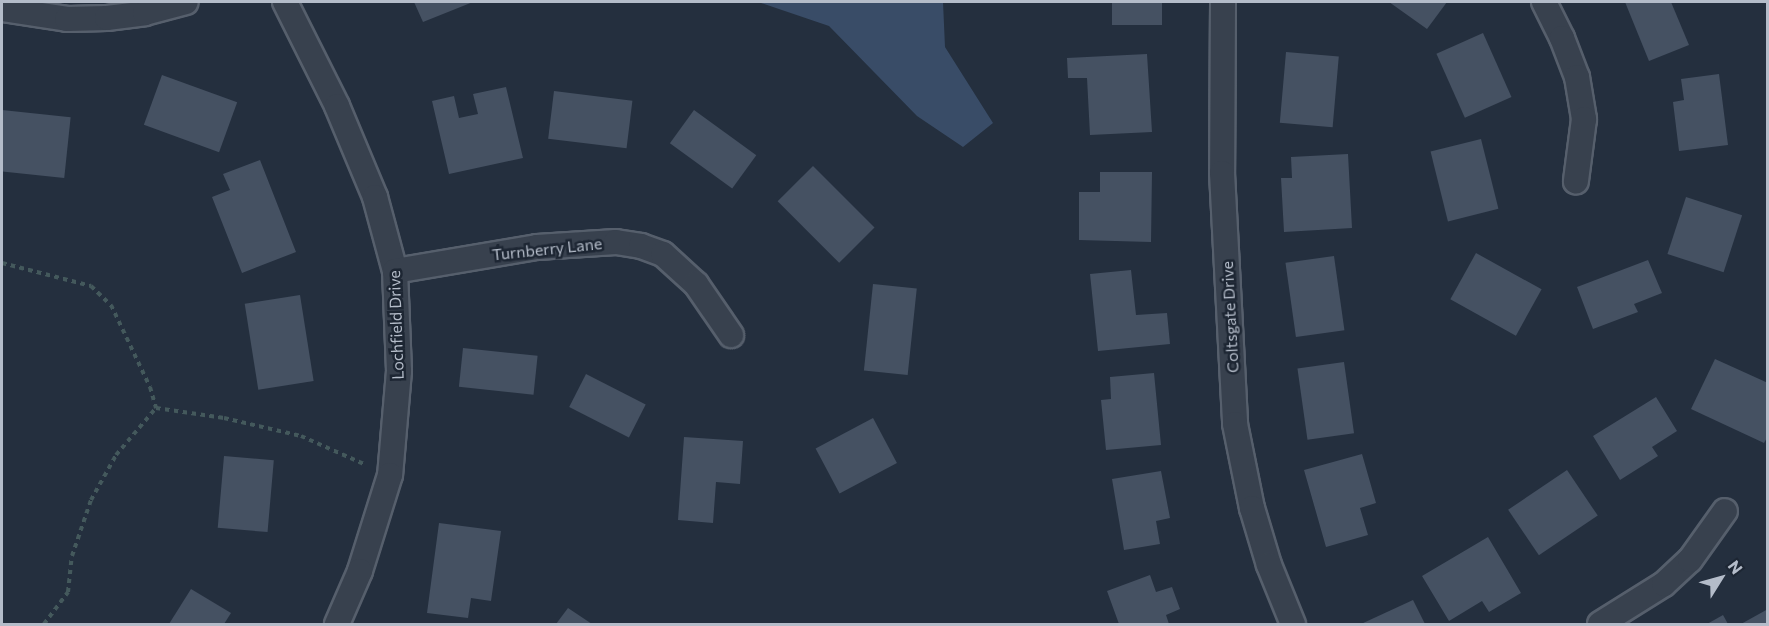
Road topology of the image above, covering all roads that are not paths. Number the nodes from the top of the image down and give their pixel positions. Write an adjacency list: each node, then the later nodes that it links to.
1 (186, 2): 5 (street)
2 (285, 2): 7 (street, Lochfield Drive)
3 (1223, 2): 11 (street, Coltsgate Drive)
4 (1544, 2): 6 (street)
5 (2, 9)
6 (1576, 181)
7 (395, 271): 8 (street, Turnberry Lane); 10 (street, Lochfield Drive)
8 (730, 335)
9 (1725, 511): 12 (street)
10 (337, 624)
11 (1293, 624)
12 (1600, 624)

